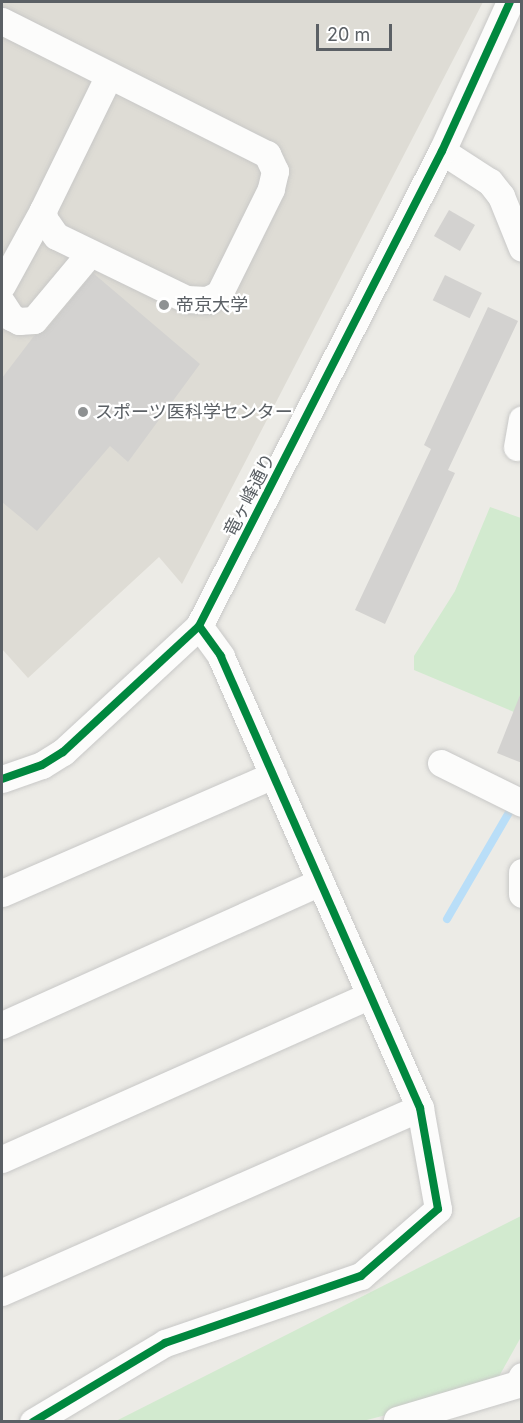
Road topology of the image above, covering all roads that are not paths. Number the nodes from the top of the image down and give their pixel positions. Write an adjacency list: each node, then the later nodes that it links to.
1 (510, 2): 4 (street, 竜ヶ峰通り)
2 (2, 21): 3 (street)
3 (109, 75): 5 (street); 7 (street)
4 (442, 151): 6 (street); 12 (street, 竜ヶ峰通り)
5 (43, 210): 7 (street); 8 (street)
6 (522, 248)
7 (90, 253): 9 (street)
8 (2, 285)
9 (2, 303)
10 (522, 418): 11 (street)
11 (517, 447)
12 (199, 626): 14 (street); 15 (street, 竜ヶ峰通り)
13 (441, 763): 16 (street)
14 (273, 775): 18 (street); 19 (street)
15 (2, 779)
16 (513, 799)
17 (522, 872): 20 (street)
18 (320, 882): 21 (street); 22 (street)
19 (2, 893)
20 (522, 894)
21 (370, 995): 23 (street); 24 (street)
22 (2, 1025)
23 (420, 1108): 25 (street); 28 (street)
24 (2, 1159)
25 (2, 1292)
26 (522, 1376): 27 (street)
27 (396, 1421)
28 (33, 1422)

